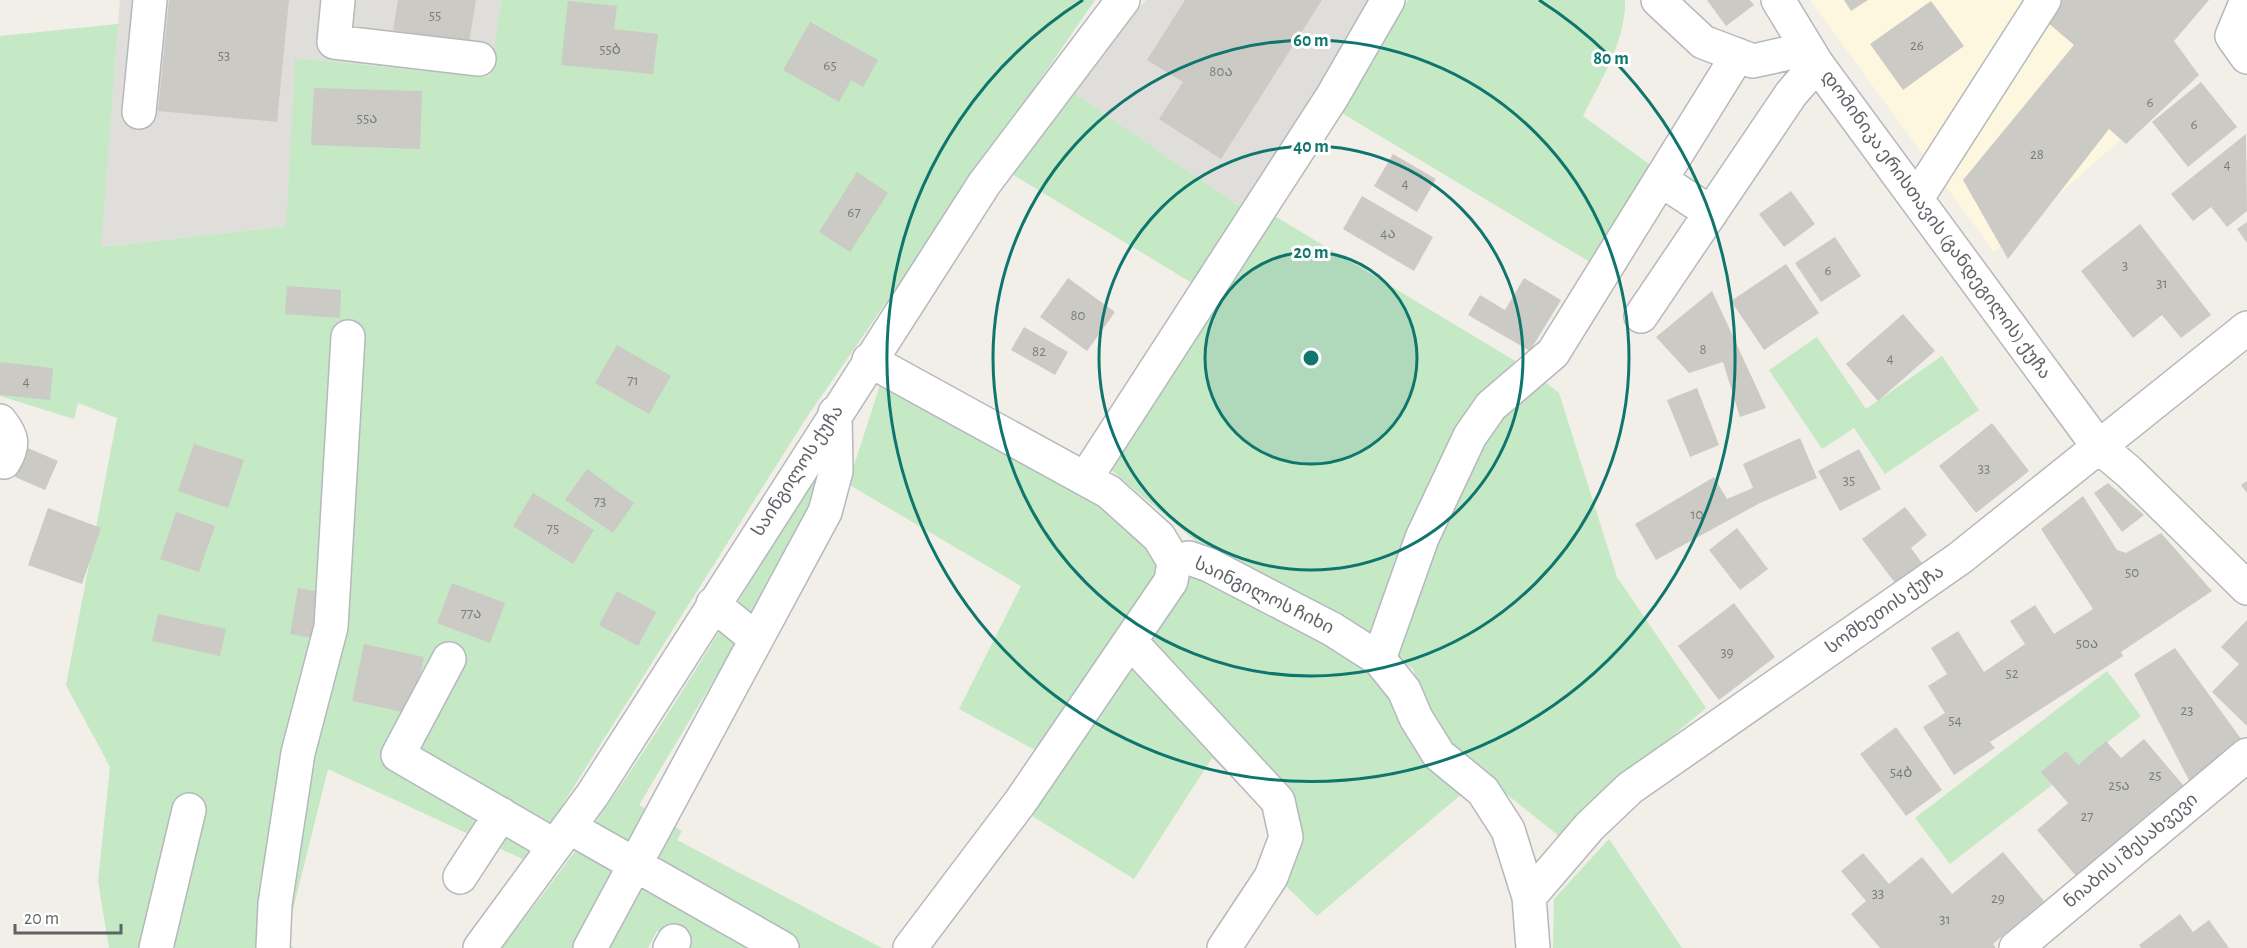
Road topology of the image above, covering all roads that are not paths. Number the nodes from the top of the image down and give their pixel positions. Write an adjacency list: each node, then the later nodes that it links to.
1 (150, 0): 13 (street)
2 (338, 0): 12 (street)
3 (1123, 0): 20 (street, საინგილოს ქუჩა)
4 (1388, 0): 25 (street)
5 (1658, 0): 9 (street)
6 (1778, 0): 10 (street, დომინიკა ერისთავის (განდეგილის) ქუჩა)
7 (2044, 0): 15 (street)
8 (2247, 0): 11 (street)
9 (1738, 55): 10 (street); 14 (street)
10 (1812, 56): 15 (street, დომინიკა ერისთავის (განდეგილის) ქუჩა); 16 (street)
11 (2247, 57)
12 (479, 59)
13 (139, 112)
14 (1660, 180): 16 (street); 32 (street)
15 (1917, 198): 23 (street, დომინიკა ერისთავის (განდეგილის) ქუჩა)
16 (1711, 213): 17 (street)
17 (1641, 316)
18 (2247, 328): 23 (street, სომხეთის ქუჩა)
19 (348, 337): 42 (street)
20 (869, 360): 21 (street, საინგილოს ქუჩა); 25 (street, საინგილოს ჩიხი)
21 (836, 413): 28 (street, საინგილოს ქუჩა); 29 (street)
22 (0, 421): 24 (street)
23 (2098, 446): 27 (street, დომინიკა ერისთავის (განდეგილის) ქუჩა); 39 (street, სომხეთის ქუჩა)
24 (4, 462)
25 (1085, 479): 26 (street, საინგილოს ჩიხი)
26 (1174, 562): 30 (street); 32 (street, საინგილოს ჩიხი)
27 (2247, 588)
28 (713, 604): 29 (street); 36 (street, საინგილოს ქუჩა)
29 (756, 639): 37 (street)
30 (1130, 641): 45 (street); 46 (street)
31 (449, 659): 35 (street)
32 (1379, 659): 39 (street, საინგილოს ჩიხი)
33 (2247, 755): 48 (street, ნიაბის I შესახვევი)
34 (189, 810): 41 (street)
35 (501, 814): 36 (street); 38 (street)
36 (562, 836): 37 (street); 43 (street, საინგილოს ქუჩა)
37 (635, 864): 40 (street); 44 (street)
38 (460, 877)
39 (1529, 897): 47 (street, საინგილოს ჩიხი)
40 (595, 946)
41 (156, 948)
42 (273, 948)
43 (480, 948)
44 (782, 948)
45 (910, 948)
46 (1224, 948)
47 (1533, 948)
48 (2016, 948)

